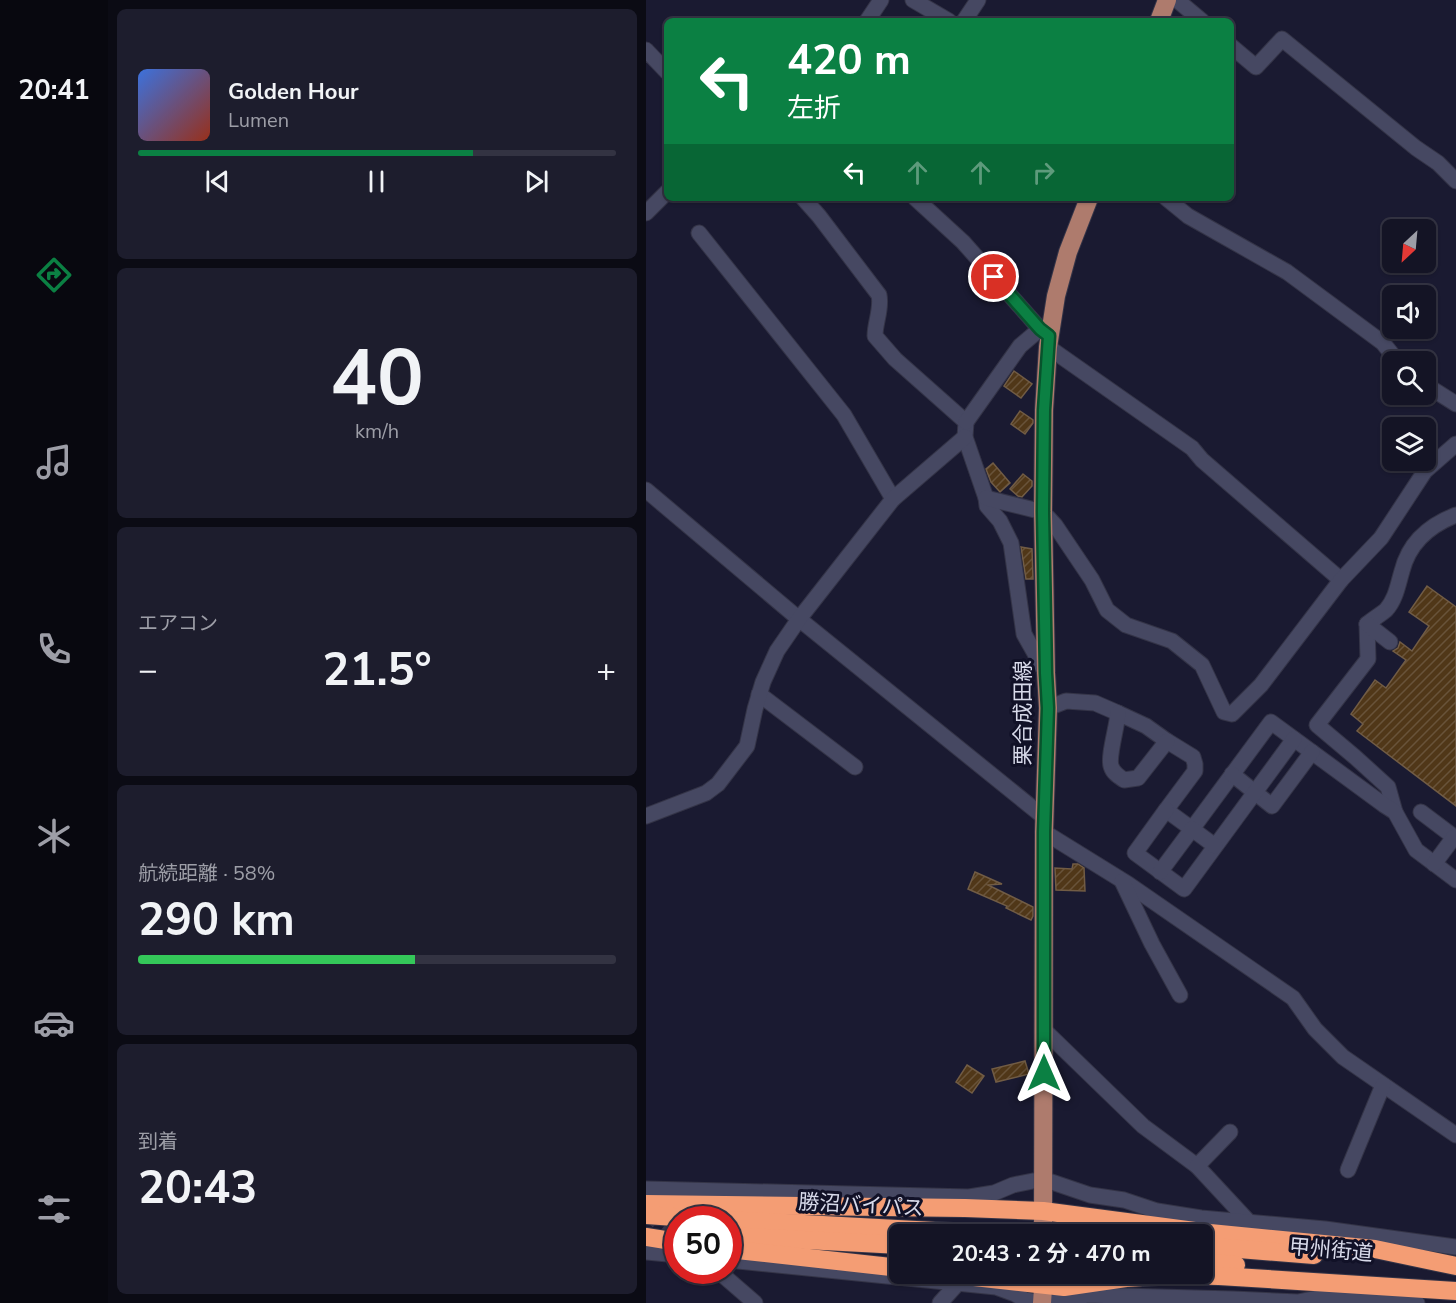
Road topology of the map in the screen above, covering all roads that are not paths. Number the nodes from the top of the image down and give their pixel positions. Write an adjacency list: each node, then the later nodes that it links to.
1 (881, 0): 6 (street)
2 (913, 0): 7 (street)
3 (978, 0): 8 (street)
4 (1167, 0): 9 (main road)
5 (1177, 0): 10 (street)
6 (868, 18)
7 (944, 18)
8 (966, 18)
9 (1160, 18)
10 (1198, 18)
11 (1234, 49): 14 (street)
12 (646, 50): 13 (street)
13 (664, 69)
14 (1456, 181)
15 (664, 195): 20 (street)
16 (806, 201): 26 (street)
17 (918, 201): 22 (street)
18 (1088, 201): 22 (main road, 栗合成田線)
19 (1170, 201): 23 (street)
20 (646, 213)
21 (699, 233): 30 (street)
22 (1046, 338): 26 (street); 31 (main road, 栗合成田線); 33 (street)
23 (1389, 351)
24 (1436, 391): 25 (street)
25 (1456, 404)
26 (965, 430): 29 (street); 30 (street)
27 (1456, 444): 33 (street)
28 (646, 490): 34 (street)
29 (986, 498): 31 (street); 37 (street)
30 (893, 499): 34 (street)
31 (1043, 512): 33 (street); 37 (main road, 栗合成田線)
32 (1456, 515): 35 (street)
33 (1341, 580)
34 (799, 619): 38 (street); 51 (street)
35 (1367, 624): 36 (street); 48 (street)
36 (1390, 642)
37 (1046, 673): 39 (main road, 栗合成田線)
38 (759, 694): 44 (street); 50 (street)
39 (1048, 708): 40 (street); 51 (main road, 栗合成田線)
40 (1118, 713): 42 (street); 42 (street)
41 (1294, 739): 43 (street); 45 (street); 46 (street)
42 (1167, 741): 47 (street)
43 (1312, 752): 46 (street); 48 (street)
44 (855, 767)
45 (1232, 774): 46 (street); 52 (street)
46 (1254, 792): 54 (street)
47 (1166, 810): 52 (street); 56 (street)
48 (1395, 812): 55 (street)
49 (1421, 812): 53 (street)
50 (646, 816)
51 (1045, 825): 58 (street); 60 (main road, 栗合成田線)
52 (1192, 829): 54 (street); 56 (street)
53 (1455, 837): 55 (street)
54 (1215, 846): 56 (street)
55 (1434, 864): 57 (street)
56 (1160, 872)
57 (1456, 880)
58 (1122, 881): 59 (street); 61 (street)
59 (1180, 995)
60 (1044, 1030): 64 (street); 66 (main road, 栗合成田線)
61 (1383, 1085): 63 (street); 65 (street)
62 (1231, 1132): 64 (street)
63 (1456, 1135)
64 (1197, 1166): 73 (street)
65 (1348, 1170)
66 (1043, 1179): 67 (street); 69 (main road, 栗合成田線); 73 (street)
67 (646, 1189)
68 (646, 1204): 69 (highway)
69 (1043, 1211): 74 (main road, 栗合成田線); 89 (highway)
70 (646, 1215): 71 (highway)
71 (664, 1216)
72 (742, 1221): 75 (highway, 勝沼バイパス)
73 (1249, 1222): 82 (street)
74 (1044, 1224)
75 (889, 1229)
76 (664, 1234): 77 (highway)
77 (646, 1235): 79 (highway)
78 (742, 1237): 80 (highway)
79 (664, 1239)
80 (889, 1244)
81 (1213, 1247): 89 (highway)
82 (1456, 1247)
83 (742, 1251): 88 (highway)
84 (646, 1252): 85 (street)
85 (664, 1254)
86 (742, 1261): 90 (street)
87 (1213, 1263): 98 (highway, 甲州街道)
88 (889, 1267)
89 (1456, 1268)
90 (889, 1273)
91 (1213, 1276): 98 (highway)
92 (734, 1284): 101 (street)
93 (950, 1284): 102 (street)
94 (982, 1284): 103 (street)
95 (1044, 1284): 103 (main road)
96 (1056, 1284): 97 (highway)
97 (1088, 1284)
98 (1456, 1289)
99 (1232, 1301): 100 (street); 103 (street)
100 (1378, 1302): 104 (street)
101 (756, 1303)
102 (940, 1303)
103 (1042, 1303)
104 (1417, 1303)

